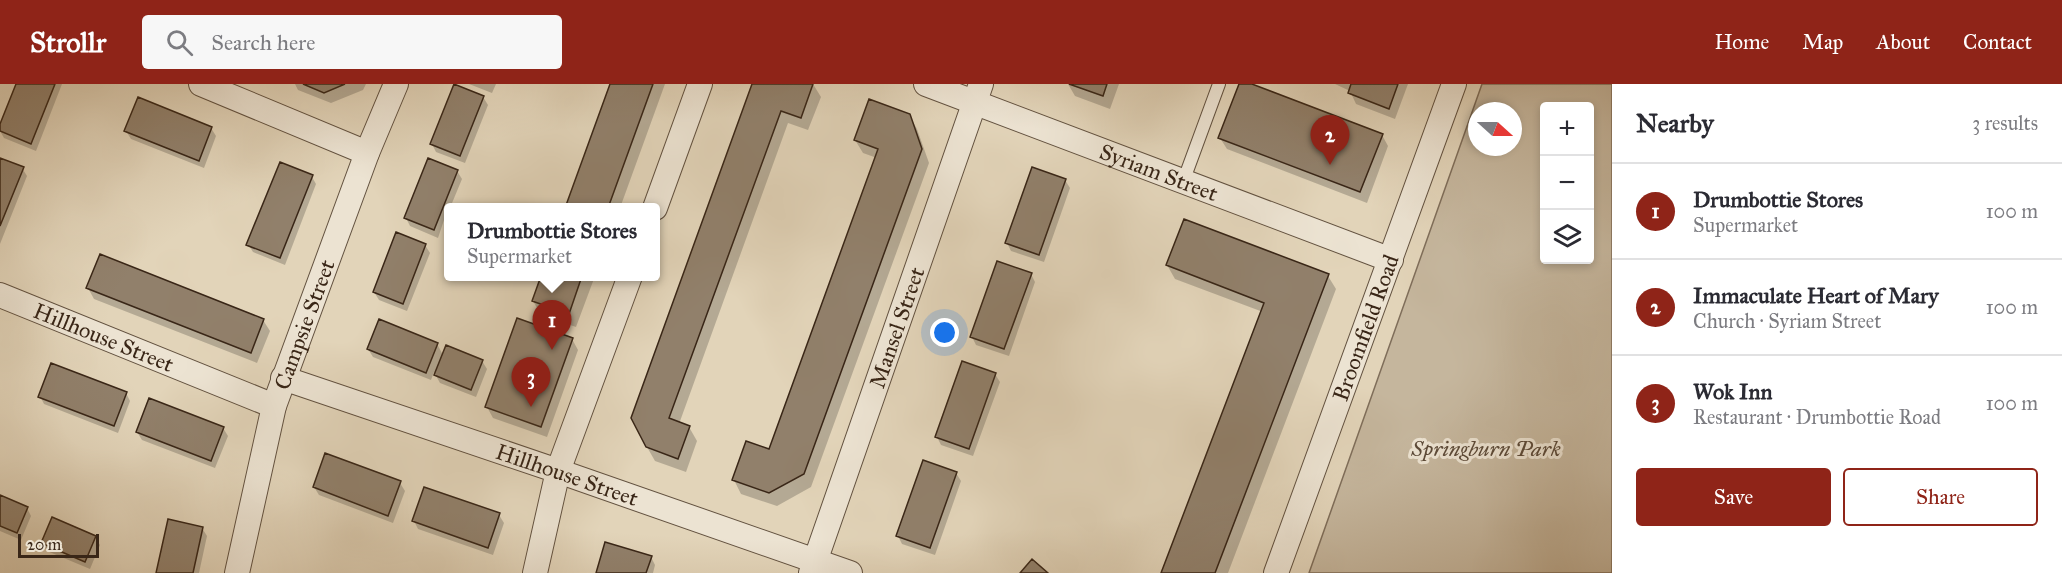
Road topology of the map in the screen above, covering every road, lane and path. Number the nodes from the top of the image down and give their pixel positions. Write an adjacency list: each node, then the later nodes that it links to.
1 (201, 84): 8 (street)
2 (396, 84): 8 (street, Campsie Street)
3 (700, 84): 10 (street)
4 (926, 84): 7 (street, Syriam Street)
5 (1219, 84): 9 (lane)
6 (1454, 84): 11 (street, Broomfield Road)
7 (978, 94): 9 (street, Syriam Street); 17 (street, Mansel Street)
8 (367, 153): 14 (street, Campsie Street)
9 (1183, 182): 11 (street, Syriam Street)
10 (656, 203)
11 (1391, 261): 21 (street, Broomfield Road)
12 (628, 281): 16 (street)
13 (0, 295): 15 (street, Hillhouse Street)
14 (284, 378): 15 (street, Campsie Street); 16 (street, Hillhouse Street)
15 (274, 406): 18 (street, Campsie Street)
16 (558, 471): 17 (street, Hillhouse Street); 19 (street)
17 (813, 567): 20 (street, Hillhouse Street)
18 (237, 573)
19 (536, 573)
20 (850, 573)
21 (1276, 573)

